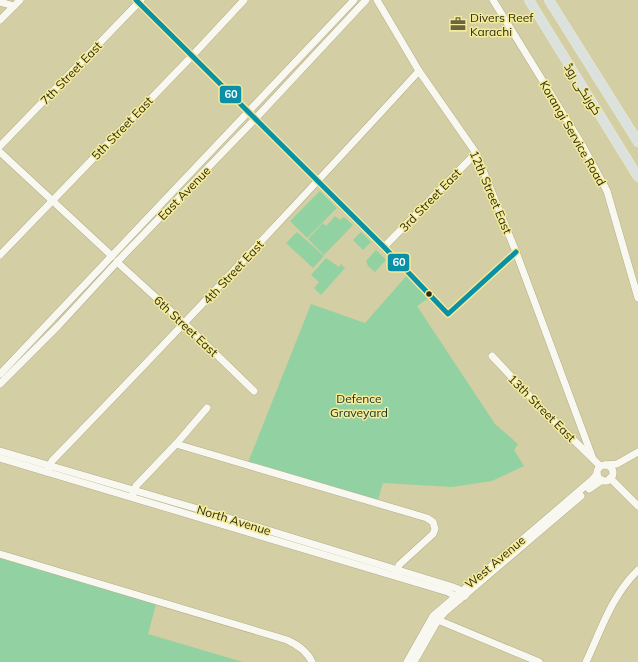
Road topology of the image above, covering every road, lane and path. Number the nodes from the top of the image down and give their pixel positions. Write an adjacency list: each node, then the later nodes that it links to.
1 (20, 0): 11 (street)
2 (244, 0): 13 (street, 5th Street East)
3 (354, 0): 15 (street, East Avenue)
4 (366, 0): 16 (street, East Avenue)
5 (377, 0): 14 (street, 12th Street East)
6 (494, 0): 28 (street, Korangi Service Road)
7 (529, 0): 21 (main road, کورنگی روڈ)
8 (550, 0): 17 (main road, کورنگی روڈ)
9 (138, 1): 13 (street); 18 (street, 7th Street East)
10 (0, 2): 11 (street)
11 (14, 6): 12 (street)
12 (0, 20)
13 (192, 56): 15 (street); 23 (street, 5th Street East)
14 (419, 71): 20 (street, 12th Street East); 22 (street, 4th Street East)
15 (248, 111): 16 (street); 27 (street, East Avenue)
16 (255, 119): 22 (street); 27 (street, East Avenue)
17 (638, 142)
18 (0, 146)
19 (0, 152): 23 (street, 6th Street East)
20 (476, 153): 24 (street, 3rd Street East); 25 (street, 12th Street East)
21 (638, 177)
22 (318, 182): 24 (street); 29 (street, 4th Street East)
23 (52, 200): 26 (street, 5th Street East); 27 (street, 6th Street East)
24 (384, 247): 25 (street)
25 (516, 252): 40 (street, 12th Street East)
26 (0, 255)
27 (115, 259): 29 (street, 6th Street East); 31 (street, East Avenue); 32 (street, East Avenue)
28 (638, 298)
29 (185, 324): 33 (street, 6th Street East); 42 (street, 4th Street East)
30 (492, 356): 40 (street, 13th Street East)
31 (0, 374)
32 (0, 384)
33 (254, 391)
34 (207, 408): 35 (street)
35 (176, 444): 44 (street); 48 (street)
36 (0, 451): 42 (street, North Avenue)
37 (638, 452): 41 (street)
38 (638, 457): 43 (street, West Avenue)
39 (0, 458): 42 (street, North Avenue)
40 (593, 459): 41 (street, 12th Street East)
41 (602, 466): 43 (street); 43 (street, 12th Street East)
42 (49, 469): 44 (street, North Avenue)
43 (605, 477): 45 (street); 49 (street, West Avenue)
44 (133, 494): 48 (street, North Avenue)
45 (638, 506)
46 (0, 554): 51 (street)
47 (638, 570): 55 (street)
48 (397, 574): 49 (street, North Avenue)
49 (460, 596): 50 (street, West Avenue); 52 (street, West Avenue)
50 (438, 620): 53 (street, West Avenue); 54 (street)
51 (312, 662)
52 (407, 662)
53 (414, 662)
54 (539, 662)
55 (586, 662)

